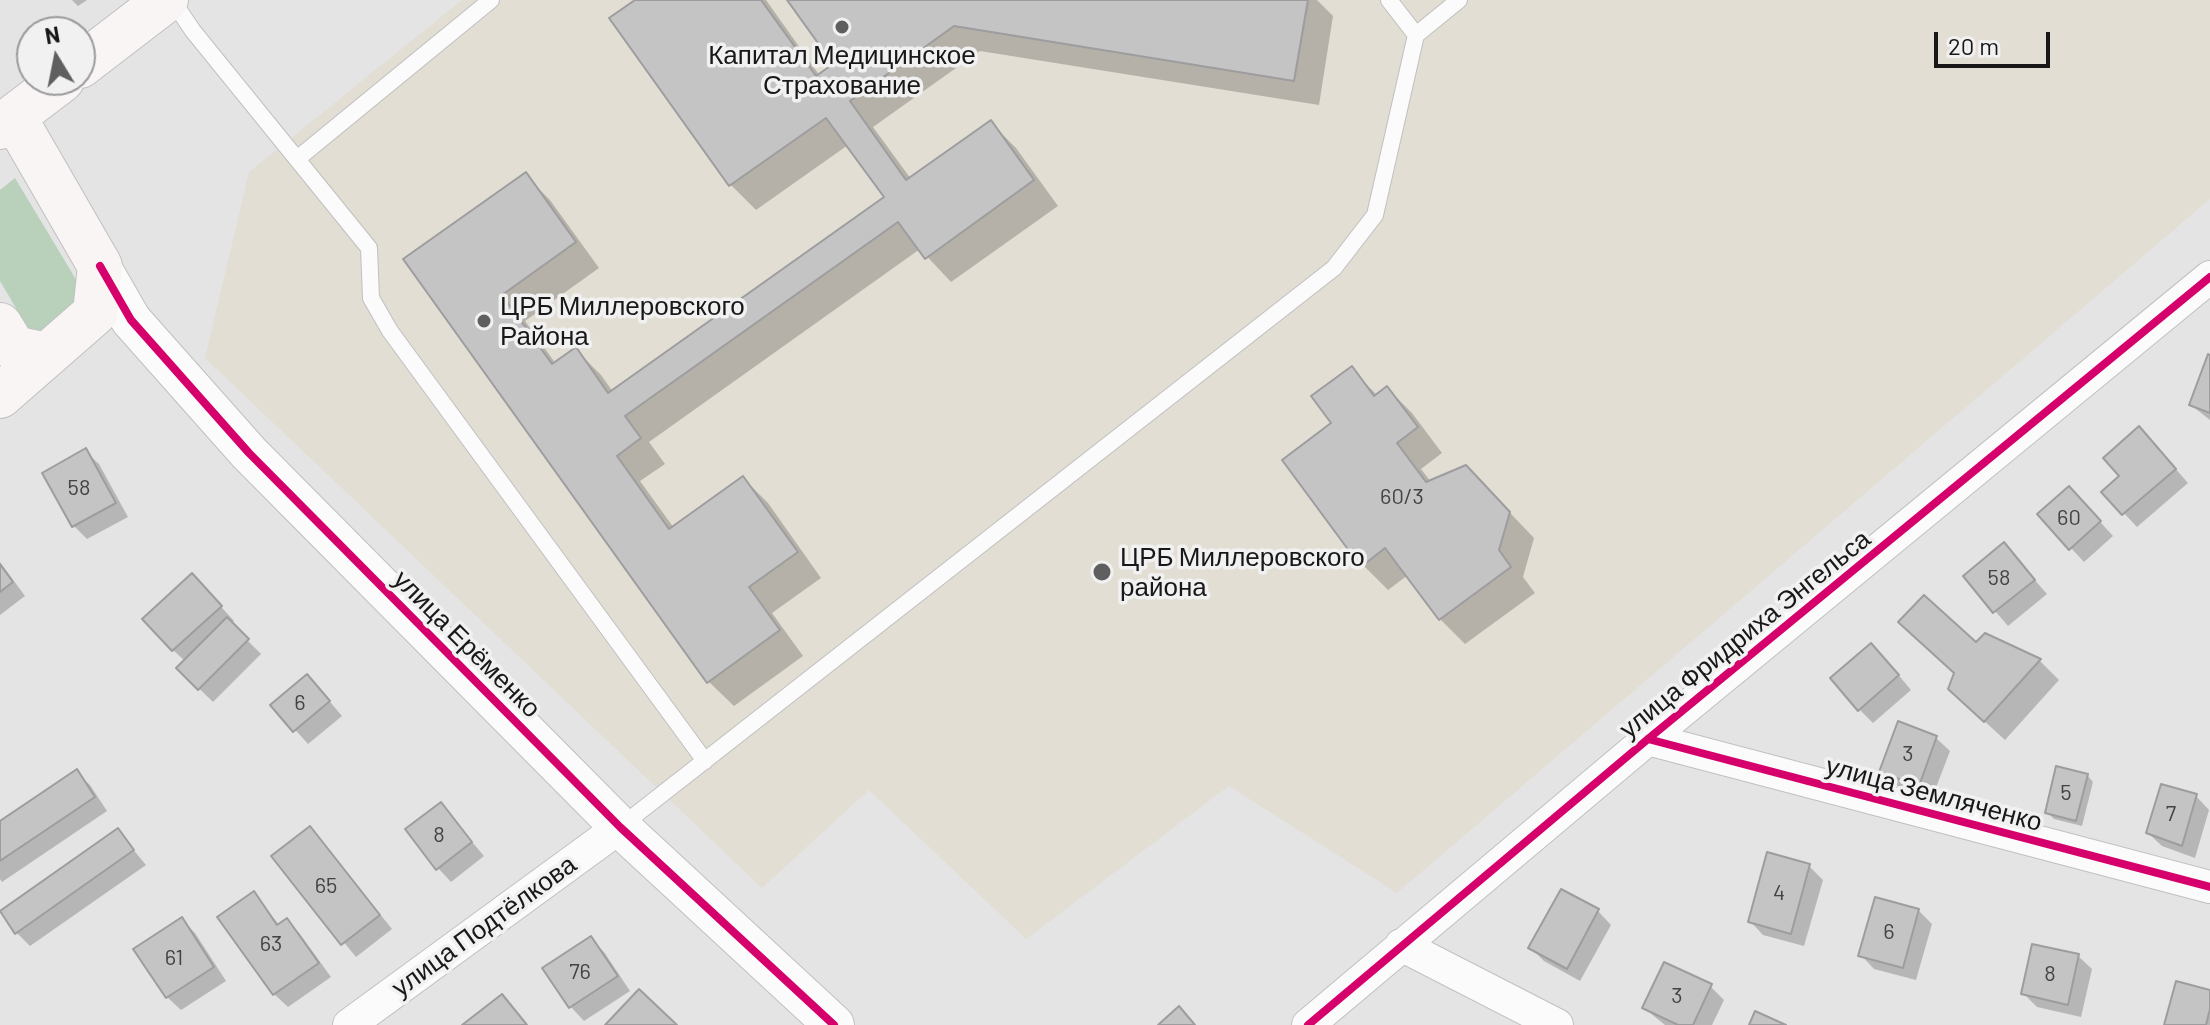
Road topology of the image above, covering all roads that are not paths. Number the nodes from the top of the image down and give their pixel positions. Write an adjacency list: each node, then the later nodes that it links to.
1 (169, 0): 6 (main road); 9 (lane)
2 (491, 0): 9 (lane)
3 (1389, 0): 5 (lane)
4 (1459, 0): 5 (lane)
5 (1416, 35): 16 (lane)
6 (96, 54)
7 (34, 96): 8 (main road)
8 (5, 112): 11 (main road)
9 (297, 159): 16 (lane)
10 (2210, 277): 15 (street, улица Фридриха Энгельса)
11 (113, 316): 13 (main road); 17 (street, улица Ерёменко)
12 (0, 325): 13 (main road)
13 (47, 355): 14 (main road)
14 (0, 396)
15 (1648, 739): 18 (street, улица Земляченко); 19 (street, улица Фридриха Энгельса)
16 (705, 761): 17 (lane)
17 (620, 827): 20 (street, улица Подтёлкова); 21 (street, улица Ерёменко)
18 (2210, 887)
19 (1401, 945): 22 (street, улица Фридриха Энгельса); 23 (street)
20 (349, 1025)
21 (834, 1025)
22 (1308, 1025)
23 (1557, 1025)

